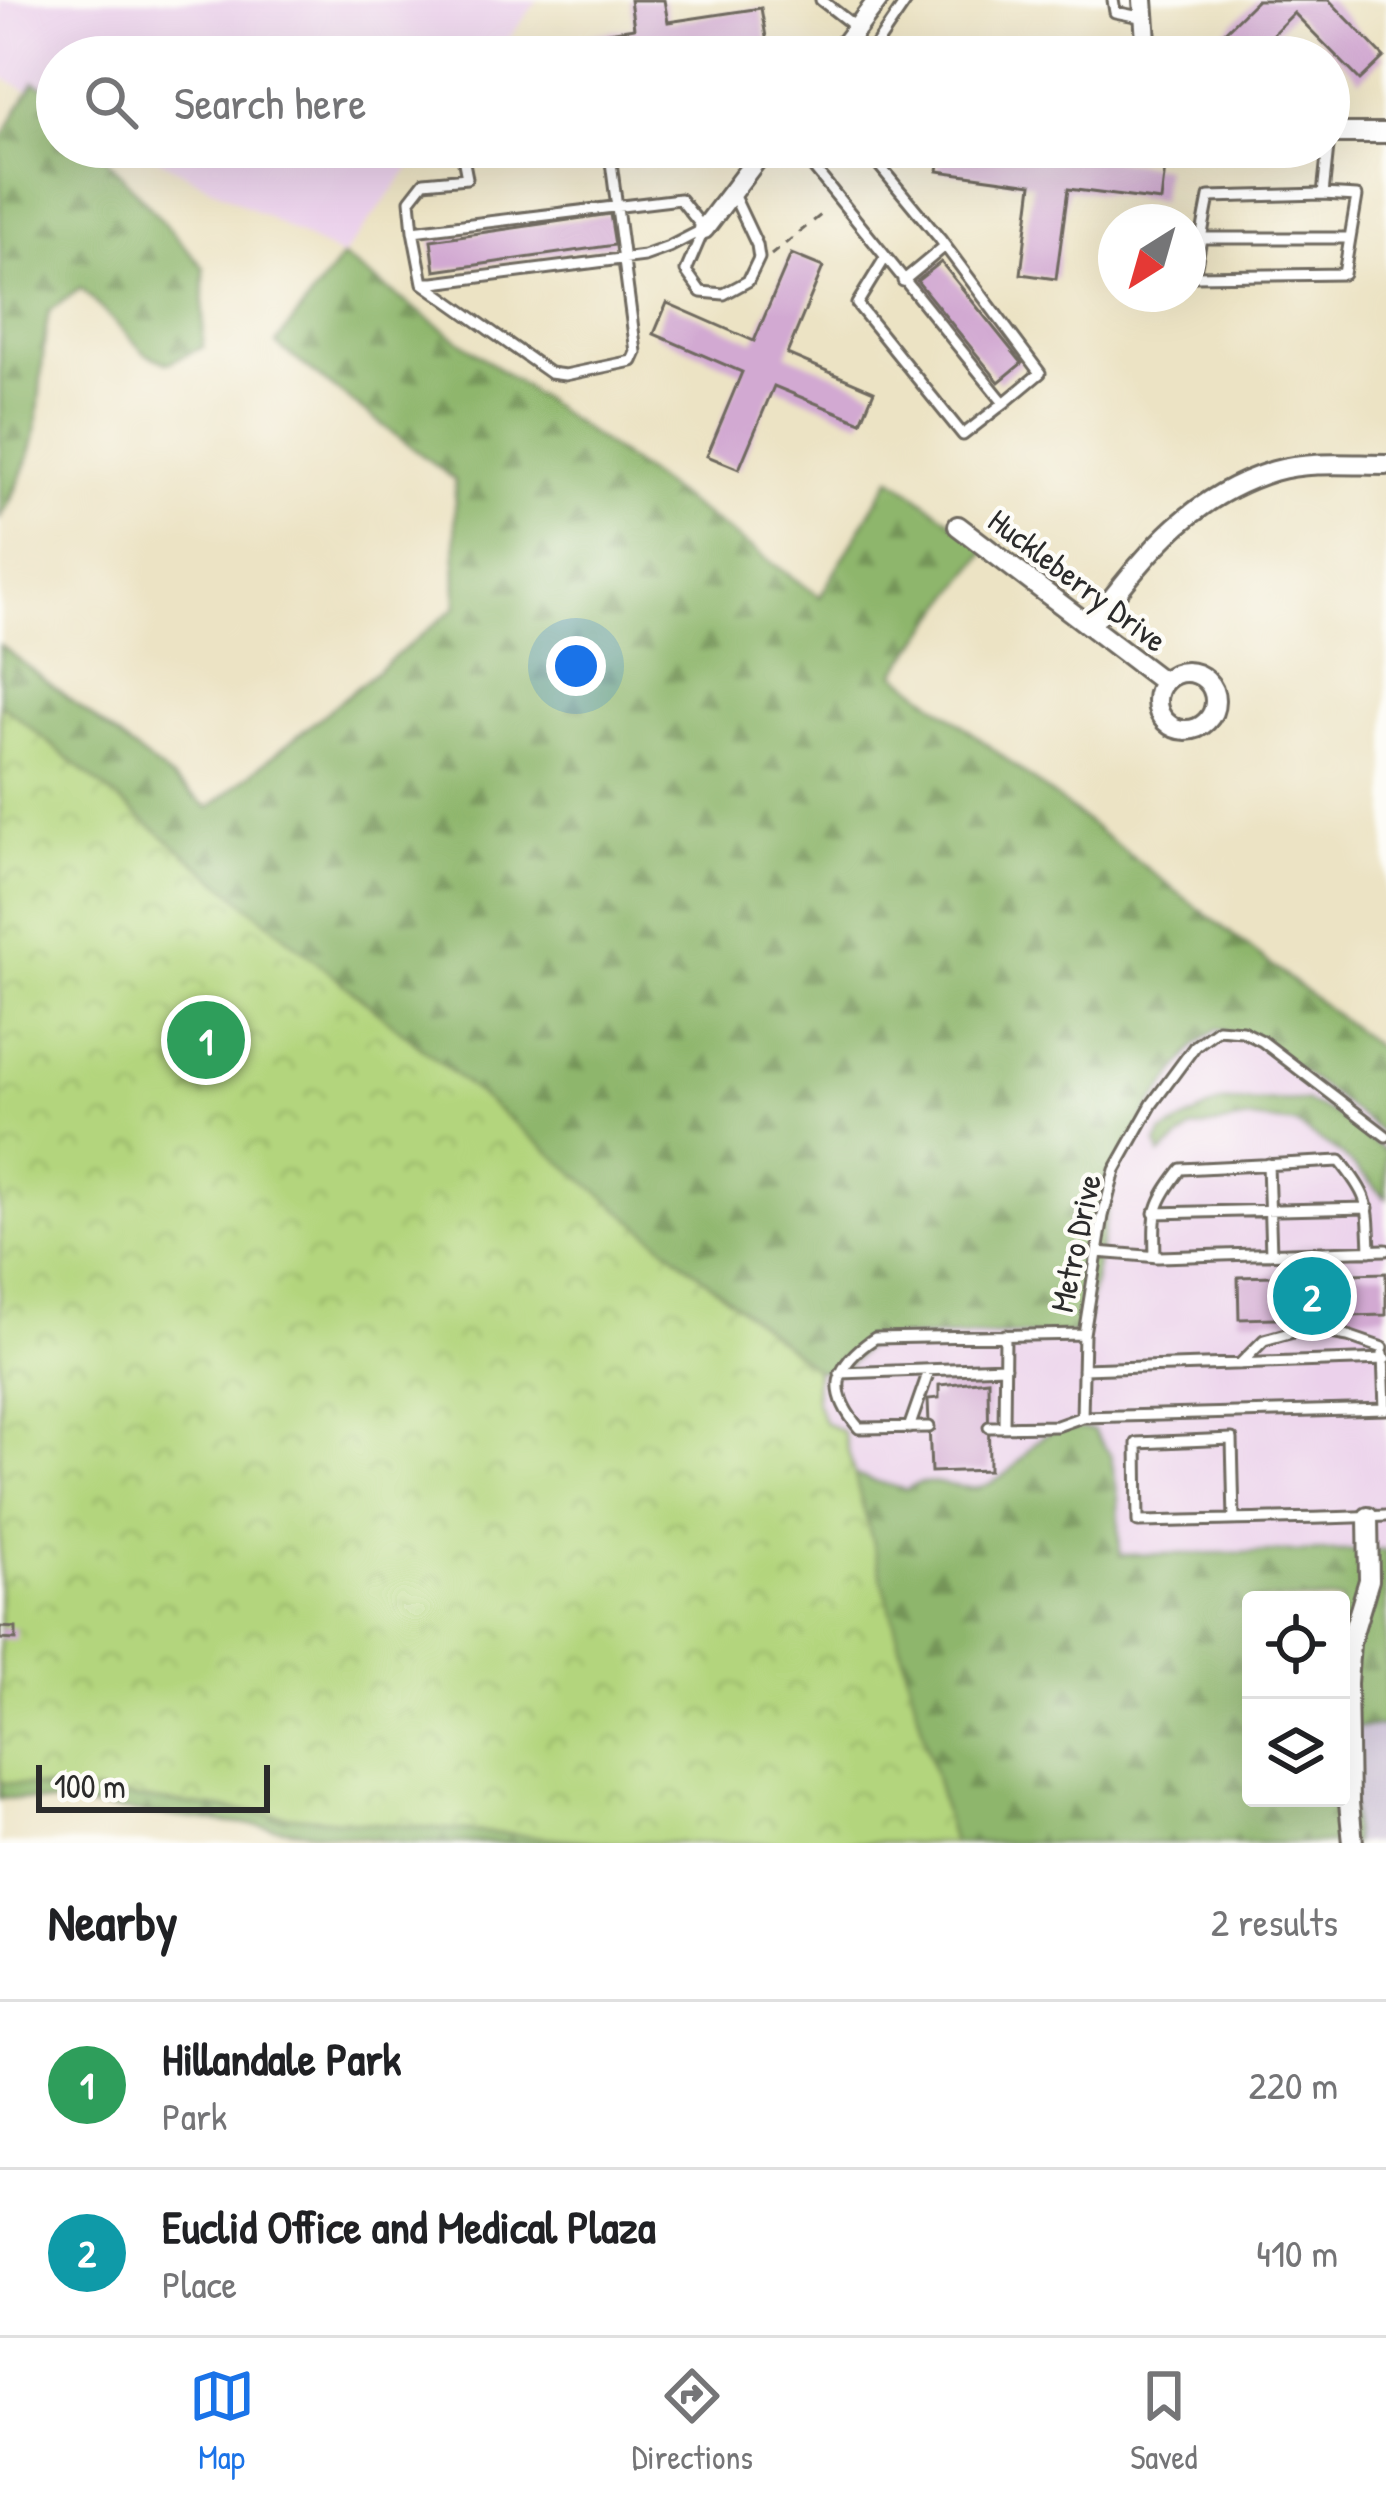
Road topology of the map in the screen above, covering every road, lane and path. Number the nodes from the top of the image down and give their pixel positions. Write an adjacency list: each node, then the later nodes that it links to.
1 (821, 0): 6 (lane)
2 (878, 0): 6 (street)
3 (907, 0): 8 (lane)
4 (1113, 0): 5 (lane)
5 (1144, 9)
6 (857, 28): 7 (street)
7 (851, 36)
8 (882, 36)
9 (1386, 133): 10 (street)
10 (1350, 134)
11 (465, 168): 23 (lane)
12 (611, 168): 19 (lane)
13 (751, 168): 17 (street)
14 (813, 168): 29 (lane)
15 (881, 168): 26 (lane)
16 (1326, 168): 18 (lane)
17 (732, 192): 22 (street); 22 (lane)
18 (1324, 194): 20 (lane); 25 (lane)
19 (616, 206): 22 (lane); 23 (lane); 27 (lane)
20 (1206, 212)
21 (821, 215): 28 (path)
22 (704, 229): 27 (lane)
23 (413, 231): 32 (lane)
24 (1206, 238): 25 (lane)
25 (1350, 238): 30 (lane)
26 (945, 246): 31 (lane); 33 (lane)
27 (625, 258): 32 (lane); 32 (lane)
28 (768, 258)
29 (884, 258): 31 (lane); 33 (lane)
30 (1206, 276)
31 (903, 281): 33 (lane)
32 (423, 283)
33 (1004, 403)
34 (1386, 465): 36 (street)
35 (958, 526): 36 (street, Huckleberry Drive)
36 (1091, 626): 37 (street, Huckleberry Drive)
37 (1162, 681)
38 (1386, 1136): 45 (lane, Metro Drive)
39 (1268, 1164): 40 (lane); 41 (lane); 42 (lane)
40 (1368, 1208): 41 (lane); 44 (lane)
41 (1270, 1210): 42 (lane); 46 (lane)
42 (1154, 1213): 47 (lane)
43 (1386, 1250): 44 (lane)
44 (1370, 1251): 46 (lane)
45 (1097, 1252): 47 (lane); 50 (lane, Metro Drive)
46 (1271, 1254): 47 (lane)
47 (1155, 1257)
48 (1319, 1331): 52 (lane)
49 (1293, 1332): 53 (lane)
50 (1084, 1334): 51 (lane); 55 (lane, Metro Drive)
51 (1005, 1335): 54 (lane); 57 (lane)
52 (1384, 1353): 53 (lane); 58 (lane)
53 (1240, 1364): 55 (lane)
54 (1005, 1367): 56 (lane); 63 (lane)
55 (1083, 1369): 59 (lane, Metro Drive)
56 (929, 1371): 57 (lane); 60 (lane)
57 (840, 1373): 60 (lane)
58 (1386, 1408): 59 (lane)
59 (1082, 1417): 63 (lane)
60 (909, 1427): 61 (lane)
61 (929, 1427)
62 (989, 1427): 63 (lane)
63 (1004, 1427)
64 (1377, 1517): 65 (lane); 66 (street)
65 (1234, 1520): 65 (lane)
66 (1353, 1843)

